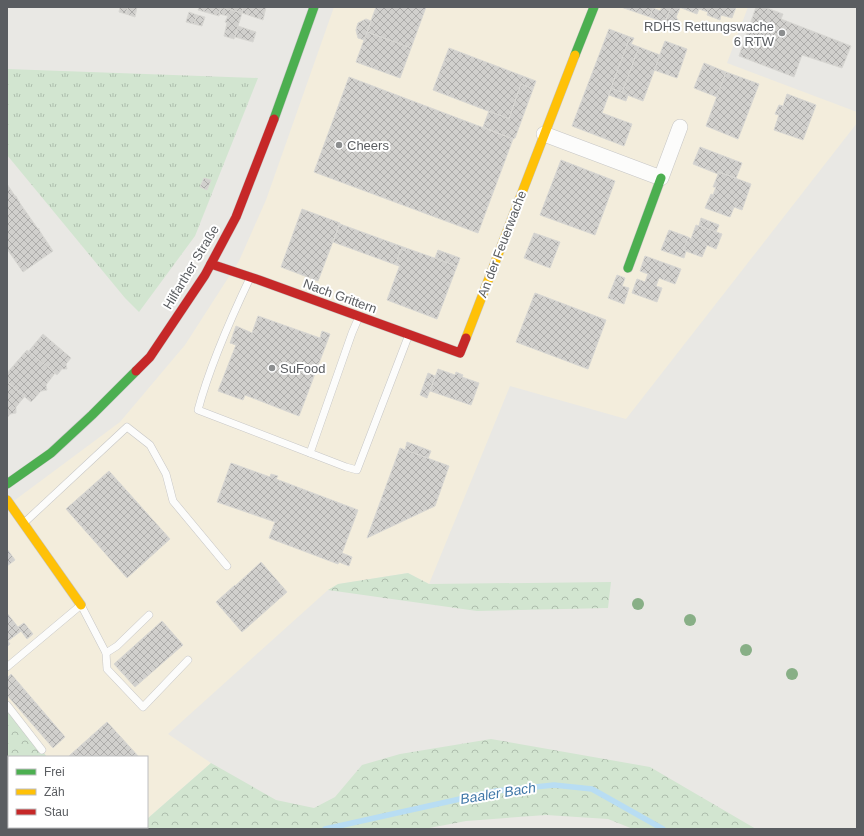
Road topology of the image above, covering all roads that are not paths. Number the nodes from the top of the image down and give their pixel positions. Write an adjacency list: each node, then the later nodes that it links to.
1 (314, 7): 6 (street, Hilfarther Straße)
2 (594, 7): 4 (street, An der Feuerwache)
3 (680, 127): 5 (street)
4 (544, 134): 5 (street); 11 (street, An der Feuerwache)
5 (661, 178): 7 (street)
6 (211, 264): 8 (street, Nach Grittern); 13 (street, Hilfarther Straße)
7 (628, 268)
8 (250, 278): 9 (street, Nach Grittern); 12 (lane)
9 (359, 317): 10 (street, Nach Grittern); 12 (lane)
10 (409, 335): 11 (street, Nach Grittern); 12 (lane)
11 (460, 353)
12 (310, 453)
13 (7, 484)
14 (7, 500): 15 (street)
15 (24, 524): 16 (lane); 17 (street)
16 (227, 566)
17 (81, 606): 19 (lane); 21 (lane)
18 (149, 616): 19 (lane)
19 (106, 653): 20 (lane)
20 (188, 660)
21 (7, 667)
22 (7, 705): 23 (lane)
23 (42, 750)

